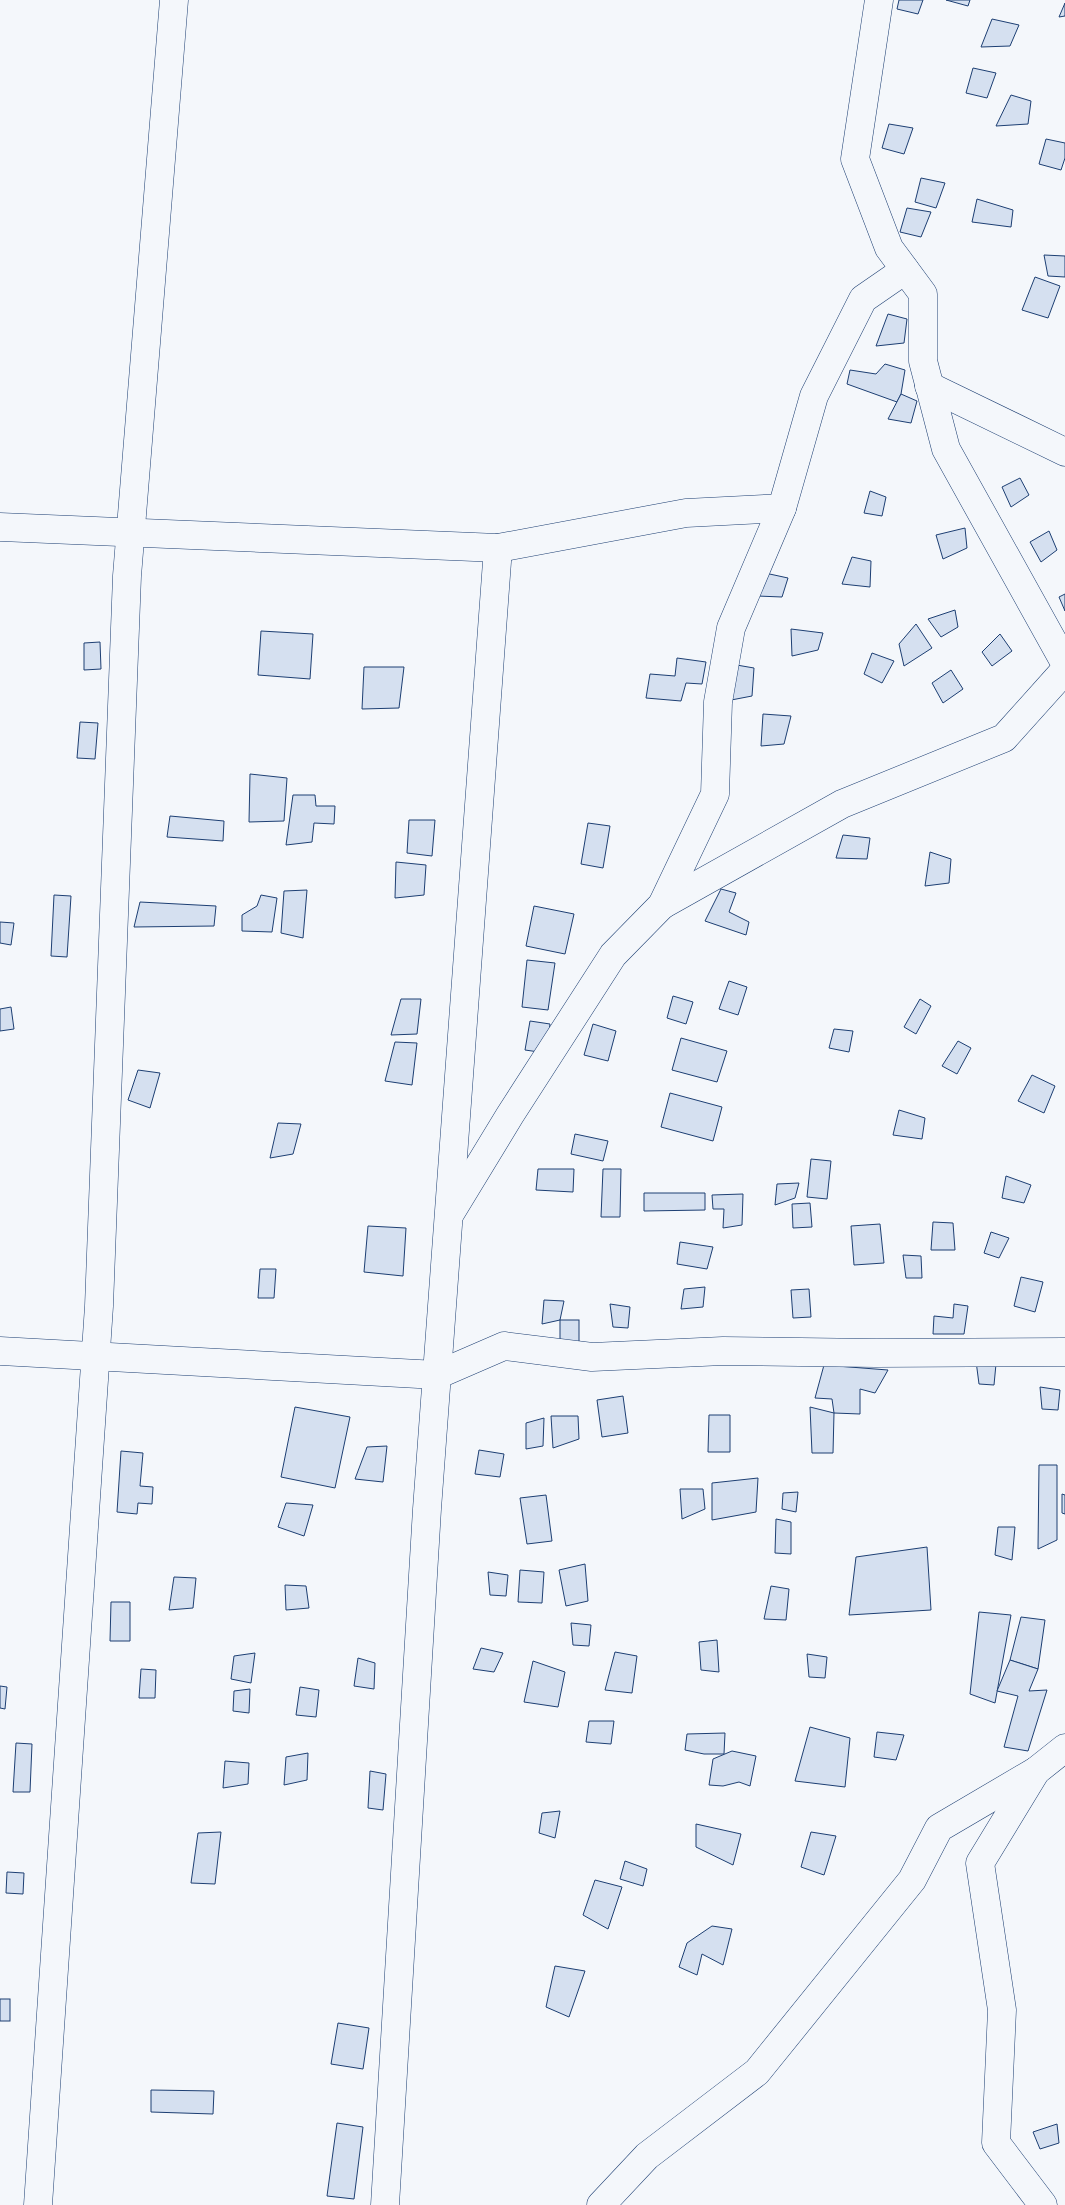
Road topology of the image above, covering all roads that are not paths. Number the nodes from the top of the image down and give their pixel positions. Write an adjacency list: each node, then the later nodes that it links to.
1 (174, 0): 8 (street)
2 (879, 0): 3 (street)
3 (905, 270): 4 (street); 6 (street)
4 (929, 386): 5 (street); 10 (street)
5 (1065, 452)
6 (782, 508): 9 (street); 12 (street)
7 (0, 527): 8 (street)
8 (131, 532): 9 (street); 16 (street)
9 (498, 548): 13 (street)
10 (1065, 663)
11 (1065, 670): 12 (street)
12 (662, 905): 13 (street)
13 (449, 1216): 17 (street)
14 (0, 1351): 16 (street)
15 (1065, 1352): 17 (street)
16 (96, 1356): 17 (street); 20 (street)
17 (437, 1375): 21 (street)
18 (1065, 1748): 19 (street)
19 (1036, 1771): 22 (street); 23 (street)
20 (38, 2205)
21 (385, 2205)
22 (601, 2205)
23 (1044, 2205)

